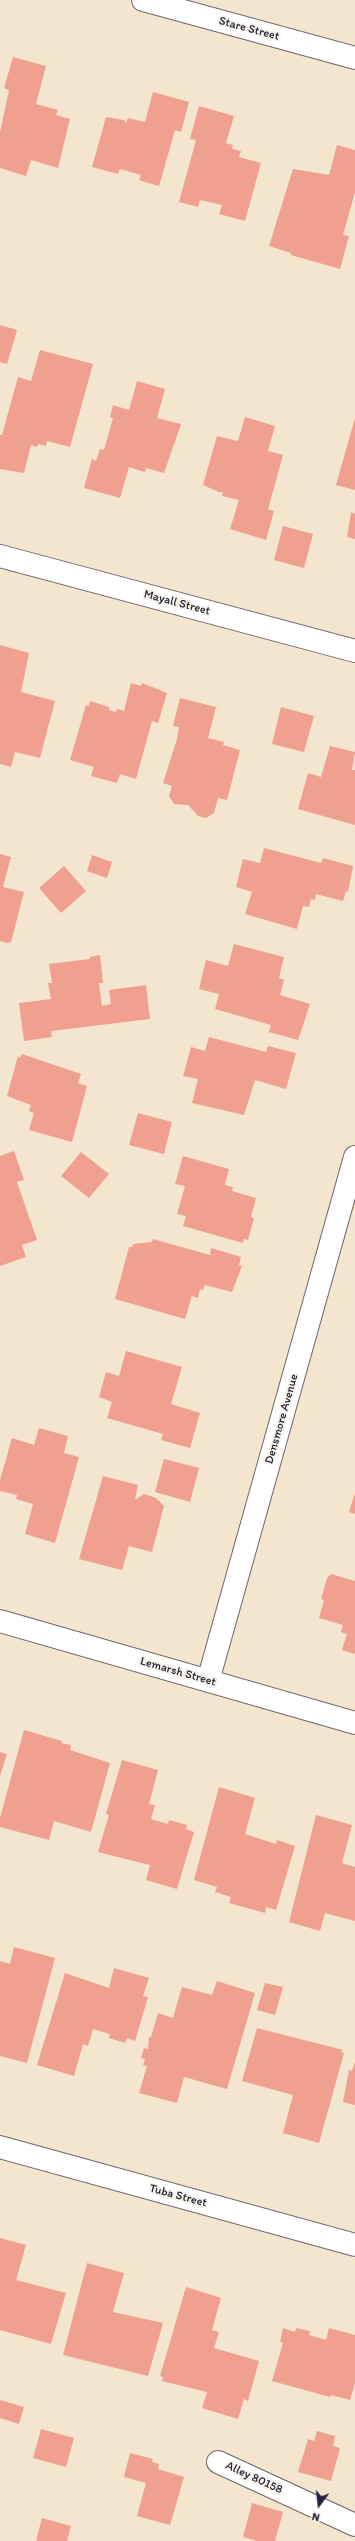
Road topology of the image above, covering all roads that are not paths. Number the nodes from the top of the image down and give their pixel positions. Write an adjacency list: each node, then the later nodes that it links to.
1 (143, 0): 2 (street, Stare Street)
2 (355, 58)
3 (0, 556): 4 (street, Mayall Street)
4 (355, 651)
5 (355, 1157): 7 (street, Densmore Avenue)
6 (0, 1621): 7 (street, Lemarsh Street)
7 (208, 1681): 8 (street, Lemarsh Street)
8 (355, 1724)
9 (0, 2147): 10 (street, Tuba Street)
10 (355, 2245)
11 (218, 2462): 12 (street, Alley 80158)
12 (355, 2525)

